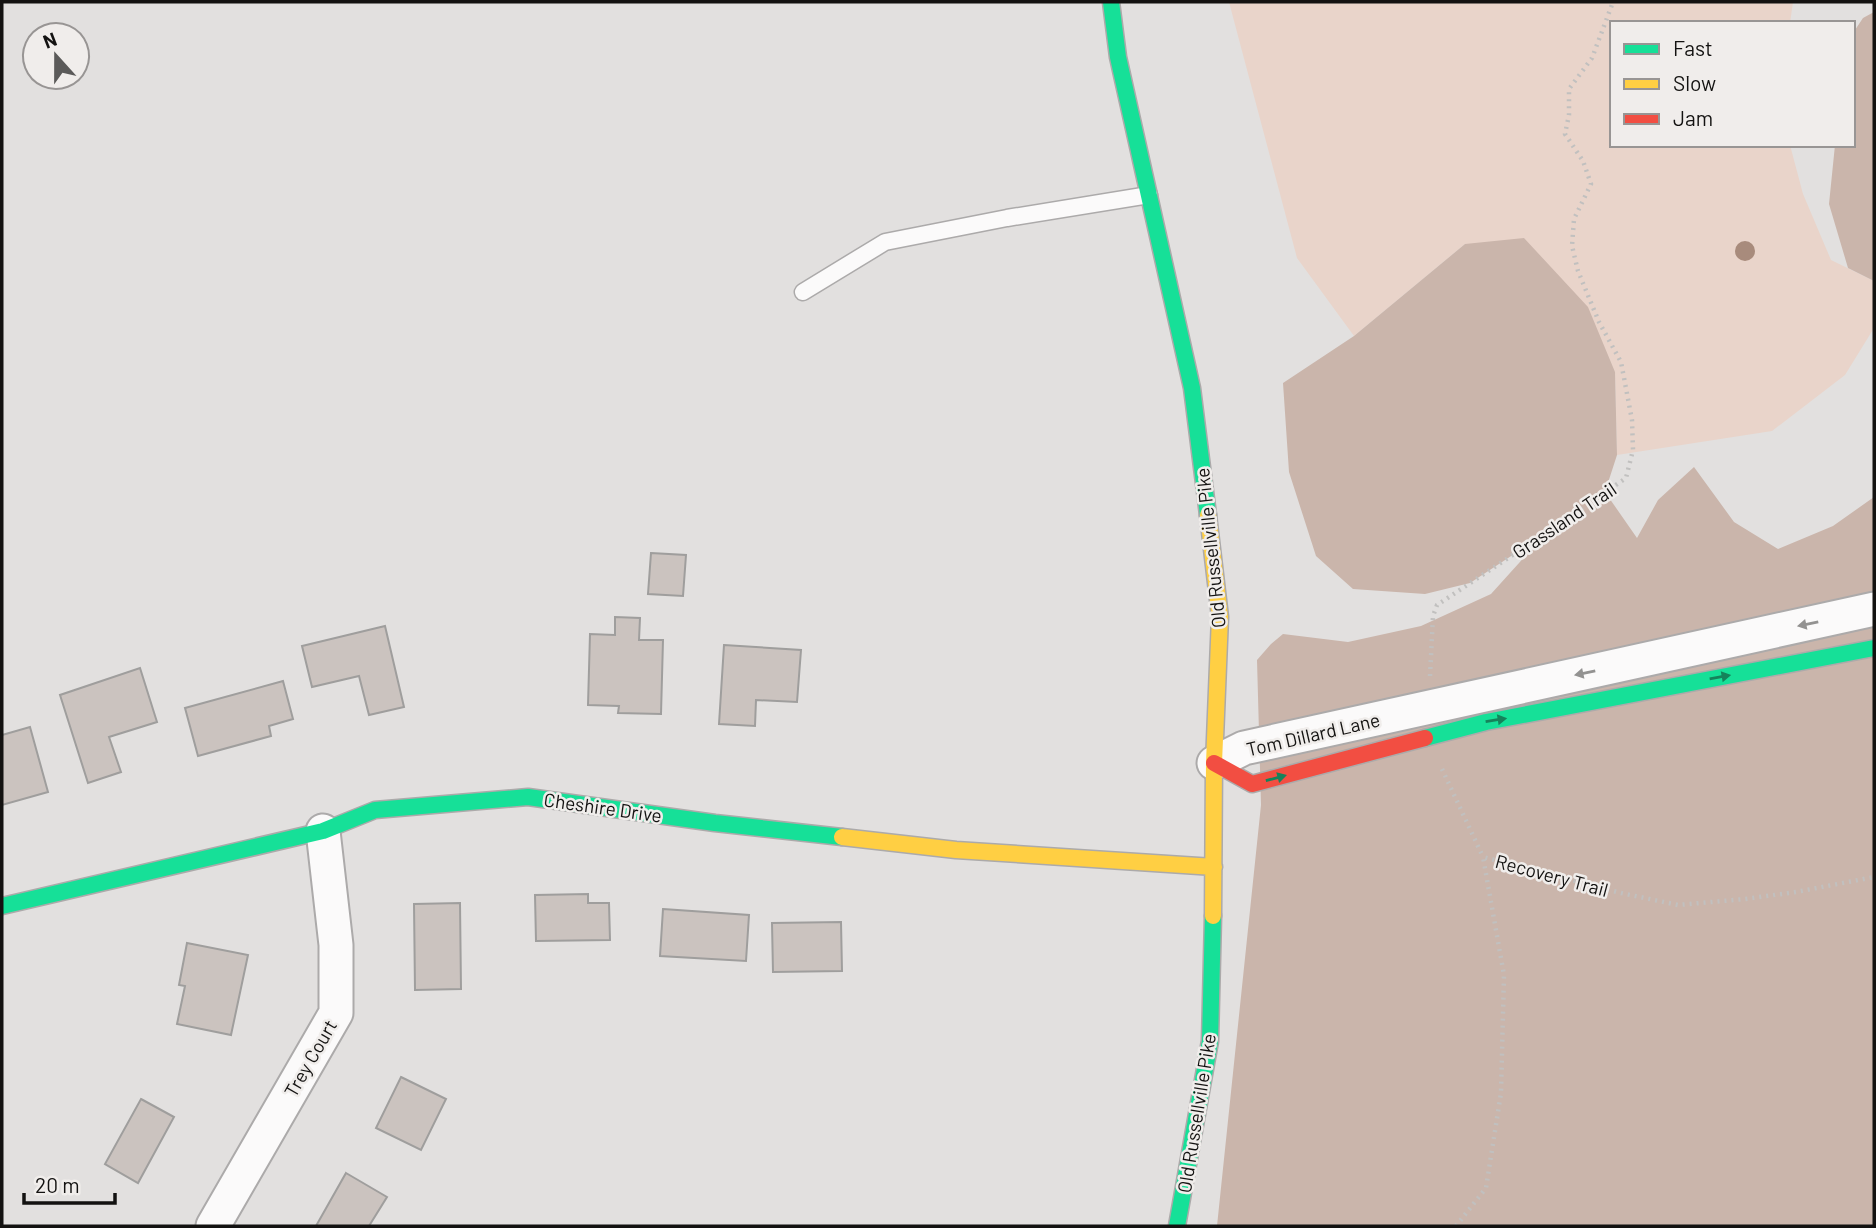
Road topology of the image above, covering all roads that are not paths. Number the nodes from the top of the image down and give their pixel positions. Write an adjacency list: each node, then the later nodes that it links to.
1 (1111, 2): 2 (street, Old Russellville Pike)
2 (1149, 195): 3 (lane); 7 (street, Old Russellville Pike)
3 (803, 292)
4 (1874, 609): 6 (street, Tom Dillard Lane, one-way to 6)
5 (1874, 648): 6 (street, Tom Dillard Lane, one-way to 5)
6 (1428, 722): 7 (street, Tom Dillard Lane)
7 (1214, 763): 9 (street, Old Russellville Pike)
8 (323, 831): 9 (street, Cheshire Drive); 10 (street, Cheshire Drive); 11 (street, Trey Court)
9 (1214, 867): 12 (street, Old Russellville Pike)
10 (2, 906)
11 (213, 1226)
12 (1177, 1226)

